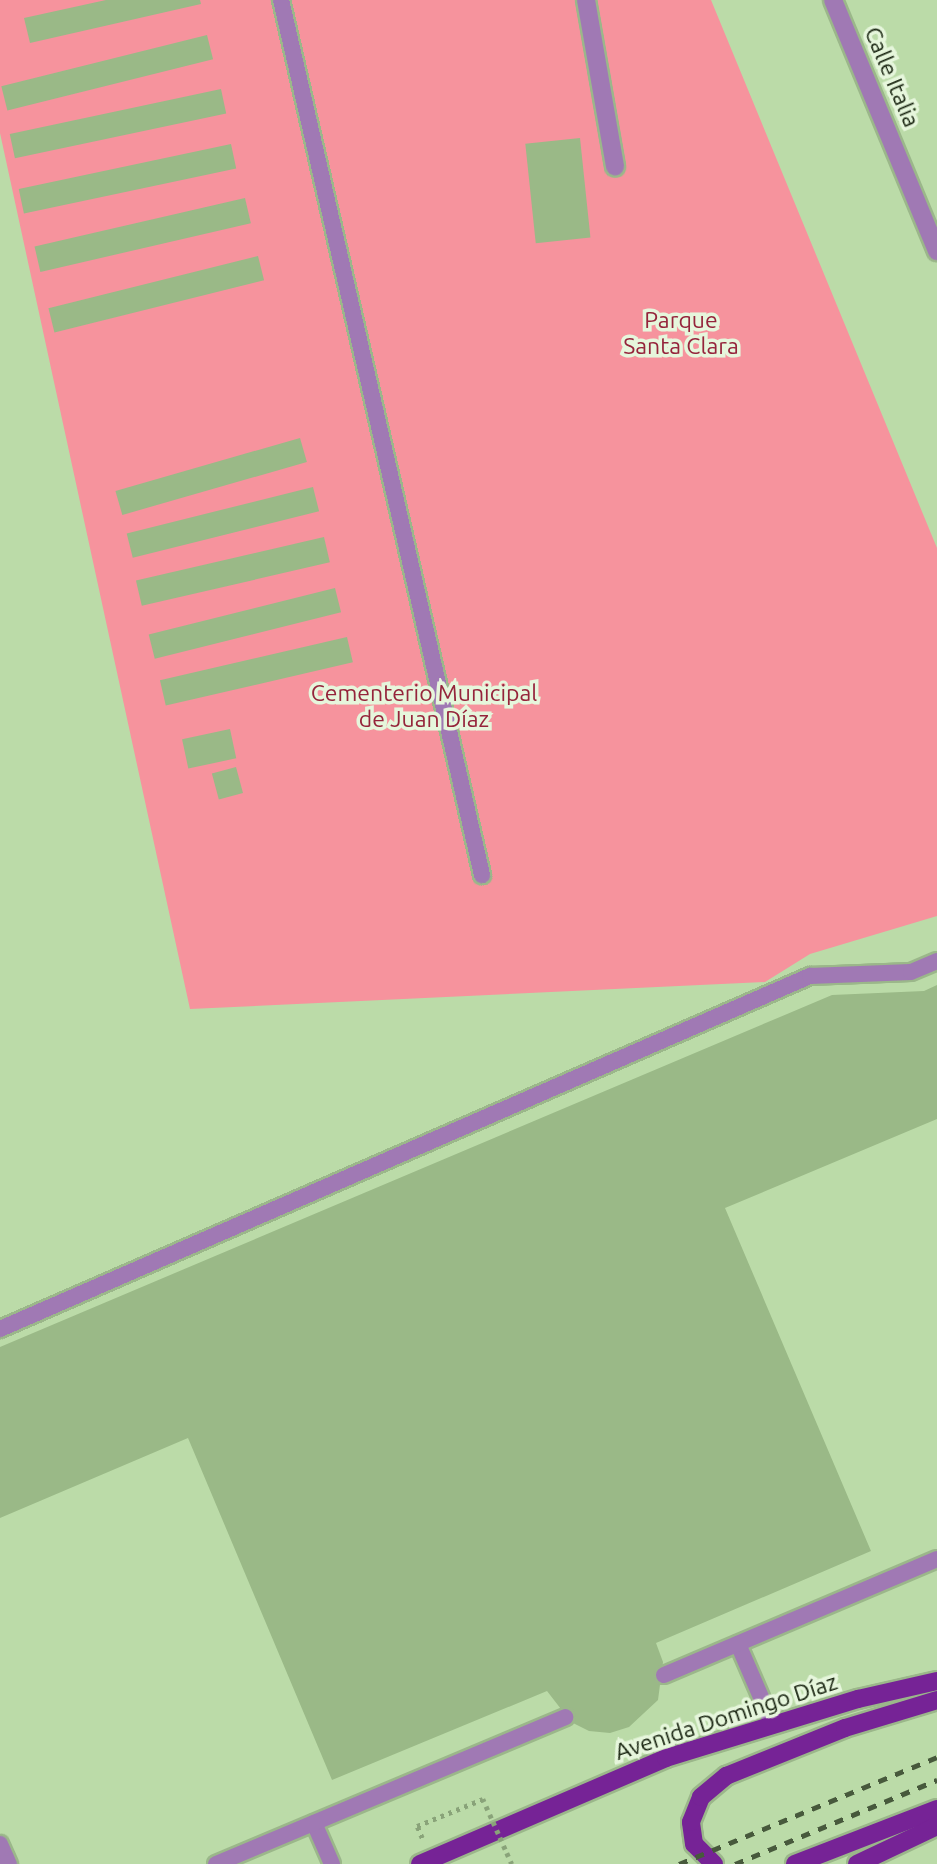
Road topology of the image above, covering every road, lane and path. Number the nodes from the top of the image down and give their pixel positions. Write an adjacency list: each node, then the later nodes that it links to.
1 (281, 0): 6 (lane)
2 (586, 0): 4 (street)
3 (833, 0): 5 (street, Calle Italia)
4 (615, 167)
5 (937, 251)
6 (482, 875)
7 (937, 961): 8 (lane)
8 (0, 1329)
9 (937, 1559): 10 (lane)
10 (738, 1644): 11 (lane); 15 (lane)
11 (664, 1675)
12 (937, 1681): 15 (main road, Avenida Domingo Díaz)
13 (937, 1700): 26 (main road)
14 (565, 1717): 17 (lane)
15 (773, 1726): 24 (main road, Avenida Domingo Díaz)
16 (937, 1809): 27 (main road)
17 (314, 1823): 22 (lane); 23 (lane)
18 (417, 1826): 25 (path, bridge)
19 (937, 1826): 28 (main road)
20 (0, 1844): 21 (lane)
21 (9, 1864)
22 (216, 1864)
23 (332, 1864)
24 (420, 1864)
25 (512, 1864)
26 (714, 1864)
27 (795, 1864)
28 (858, 1864)

